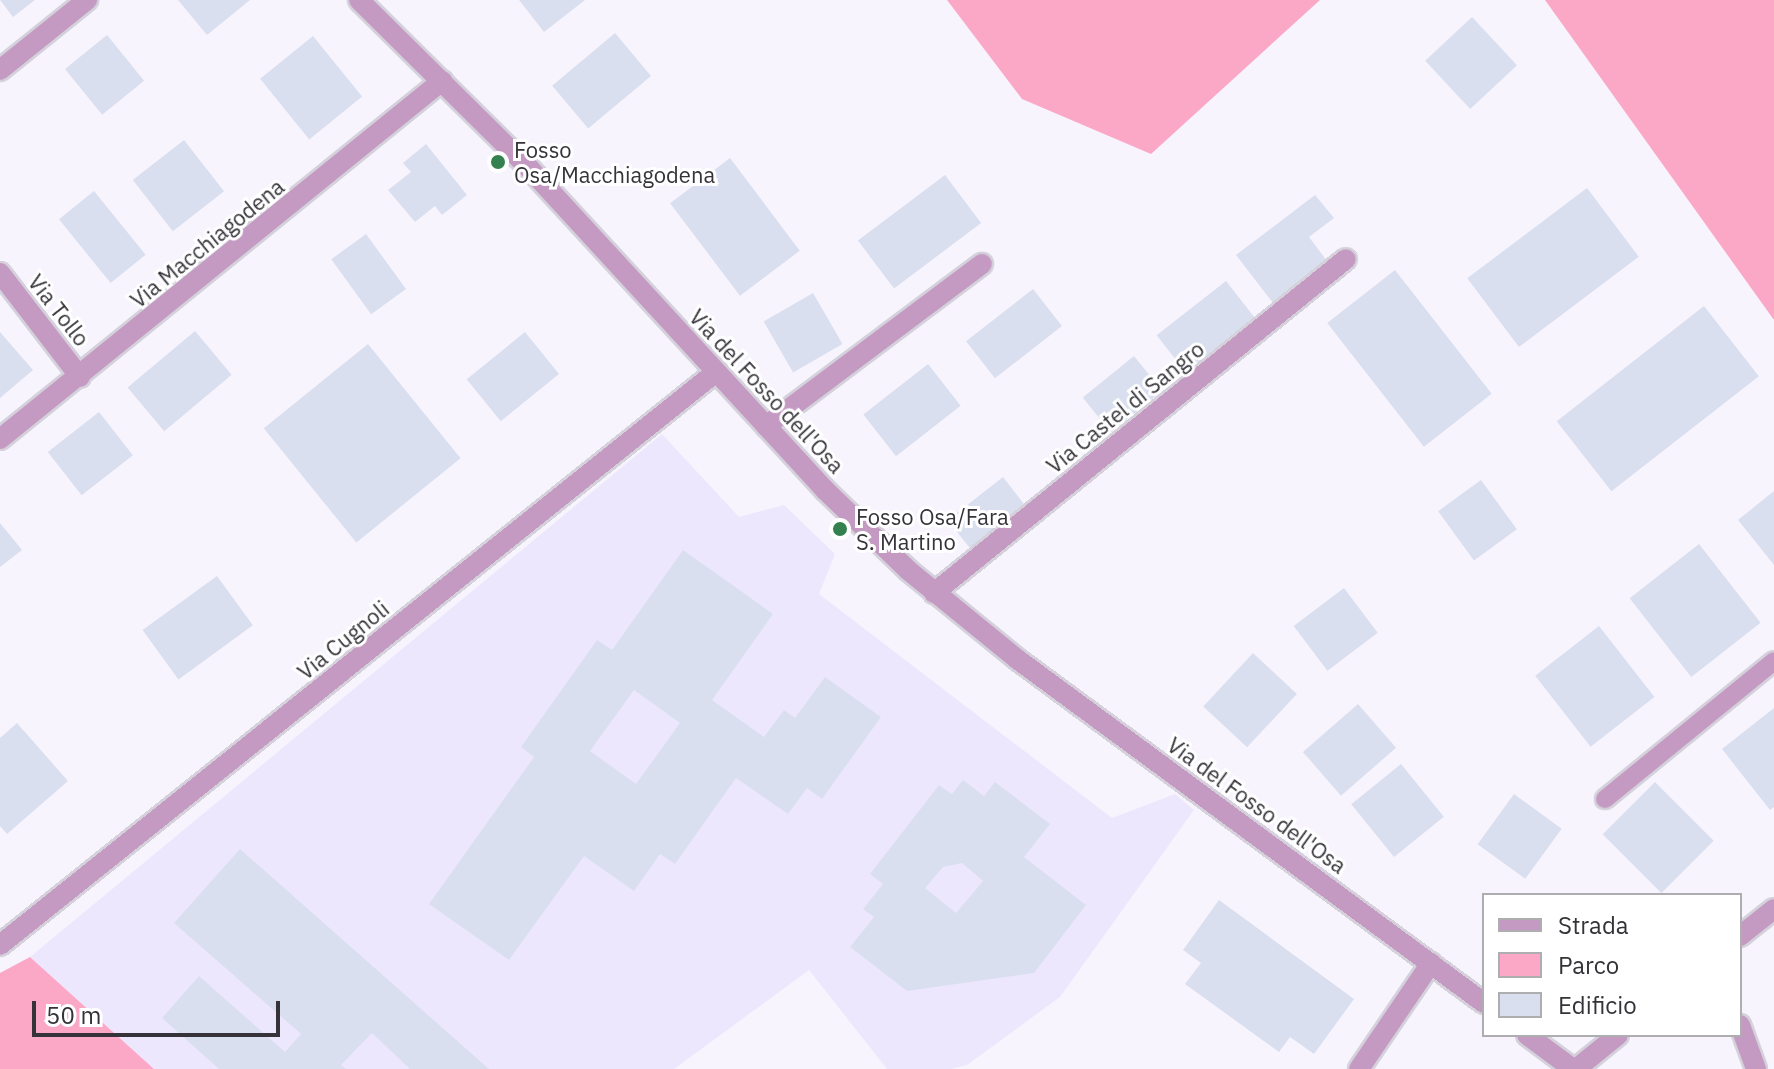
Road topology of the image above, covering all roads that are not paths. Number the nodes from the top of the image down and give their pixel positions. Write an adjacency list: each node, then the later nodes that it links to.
1 (87, 0): 3 (street)
2 (359, 0): 4 (street, Via del Fosso dell'Osa)
3 (0, 70)
4 (442, 81): 8 (street, Via del Fosso dell'Osa); 9 (street, Via Macchiagodena)
5 (1346, 259): 12 (street, Via Castel di Sangro)
6 (982, 264): 10 (street)
7 (0, 273): 9 (street, Via Tollo)
8 (716, 372): 10 (street, Via del Fosso dell'Osa); 17 (street, Via Cugnoli)
9 (80, 377): 11 (street, Via Macchiagodena)
10 (766, 426): 12 (street, Via del Fosso dell'Osa)
11 (0, 439)
12 (934, 593): 18 (street, Via del Fosso dell'Osa)
13 (1774, 661): 14 (lane)
14 (1605, 799)
15 (1774, 909): 16 (street)
16 (1742, 934)
17 (0, 945)
18 (1431, 963): 19 (street, Via del Fosso dell'Osa); 23 (street)
19 (1482, 1001)
20 (1742, 1030): 25 (street)
21 (1530, 1037): 24 (street)
22 (1615, 1037): 24 (street)
23 (1359, 1069)
24 (1574, 1069)
25 (1756, 1069)

